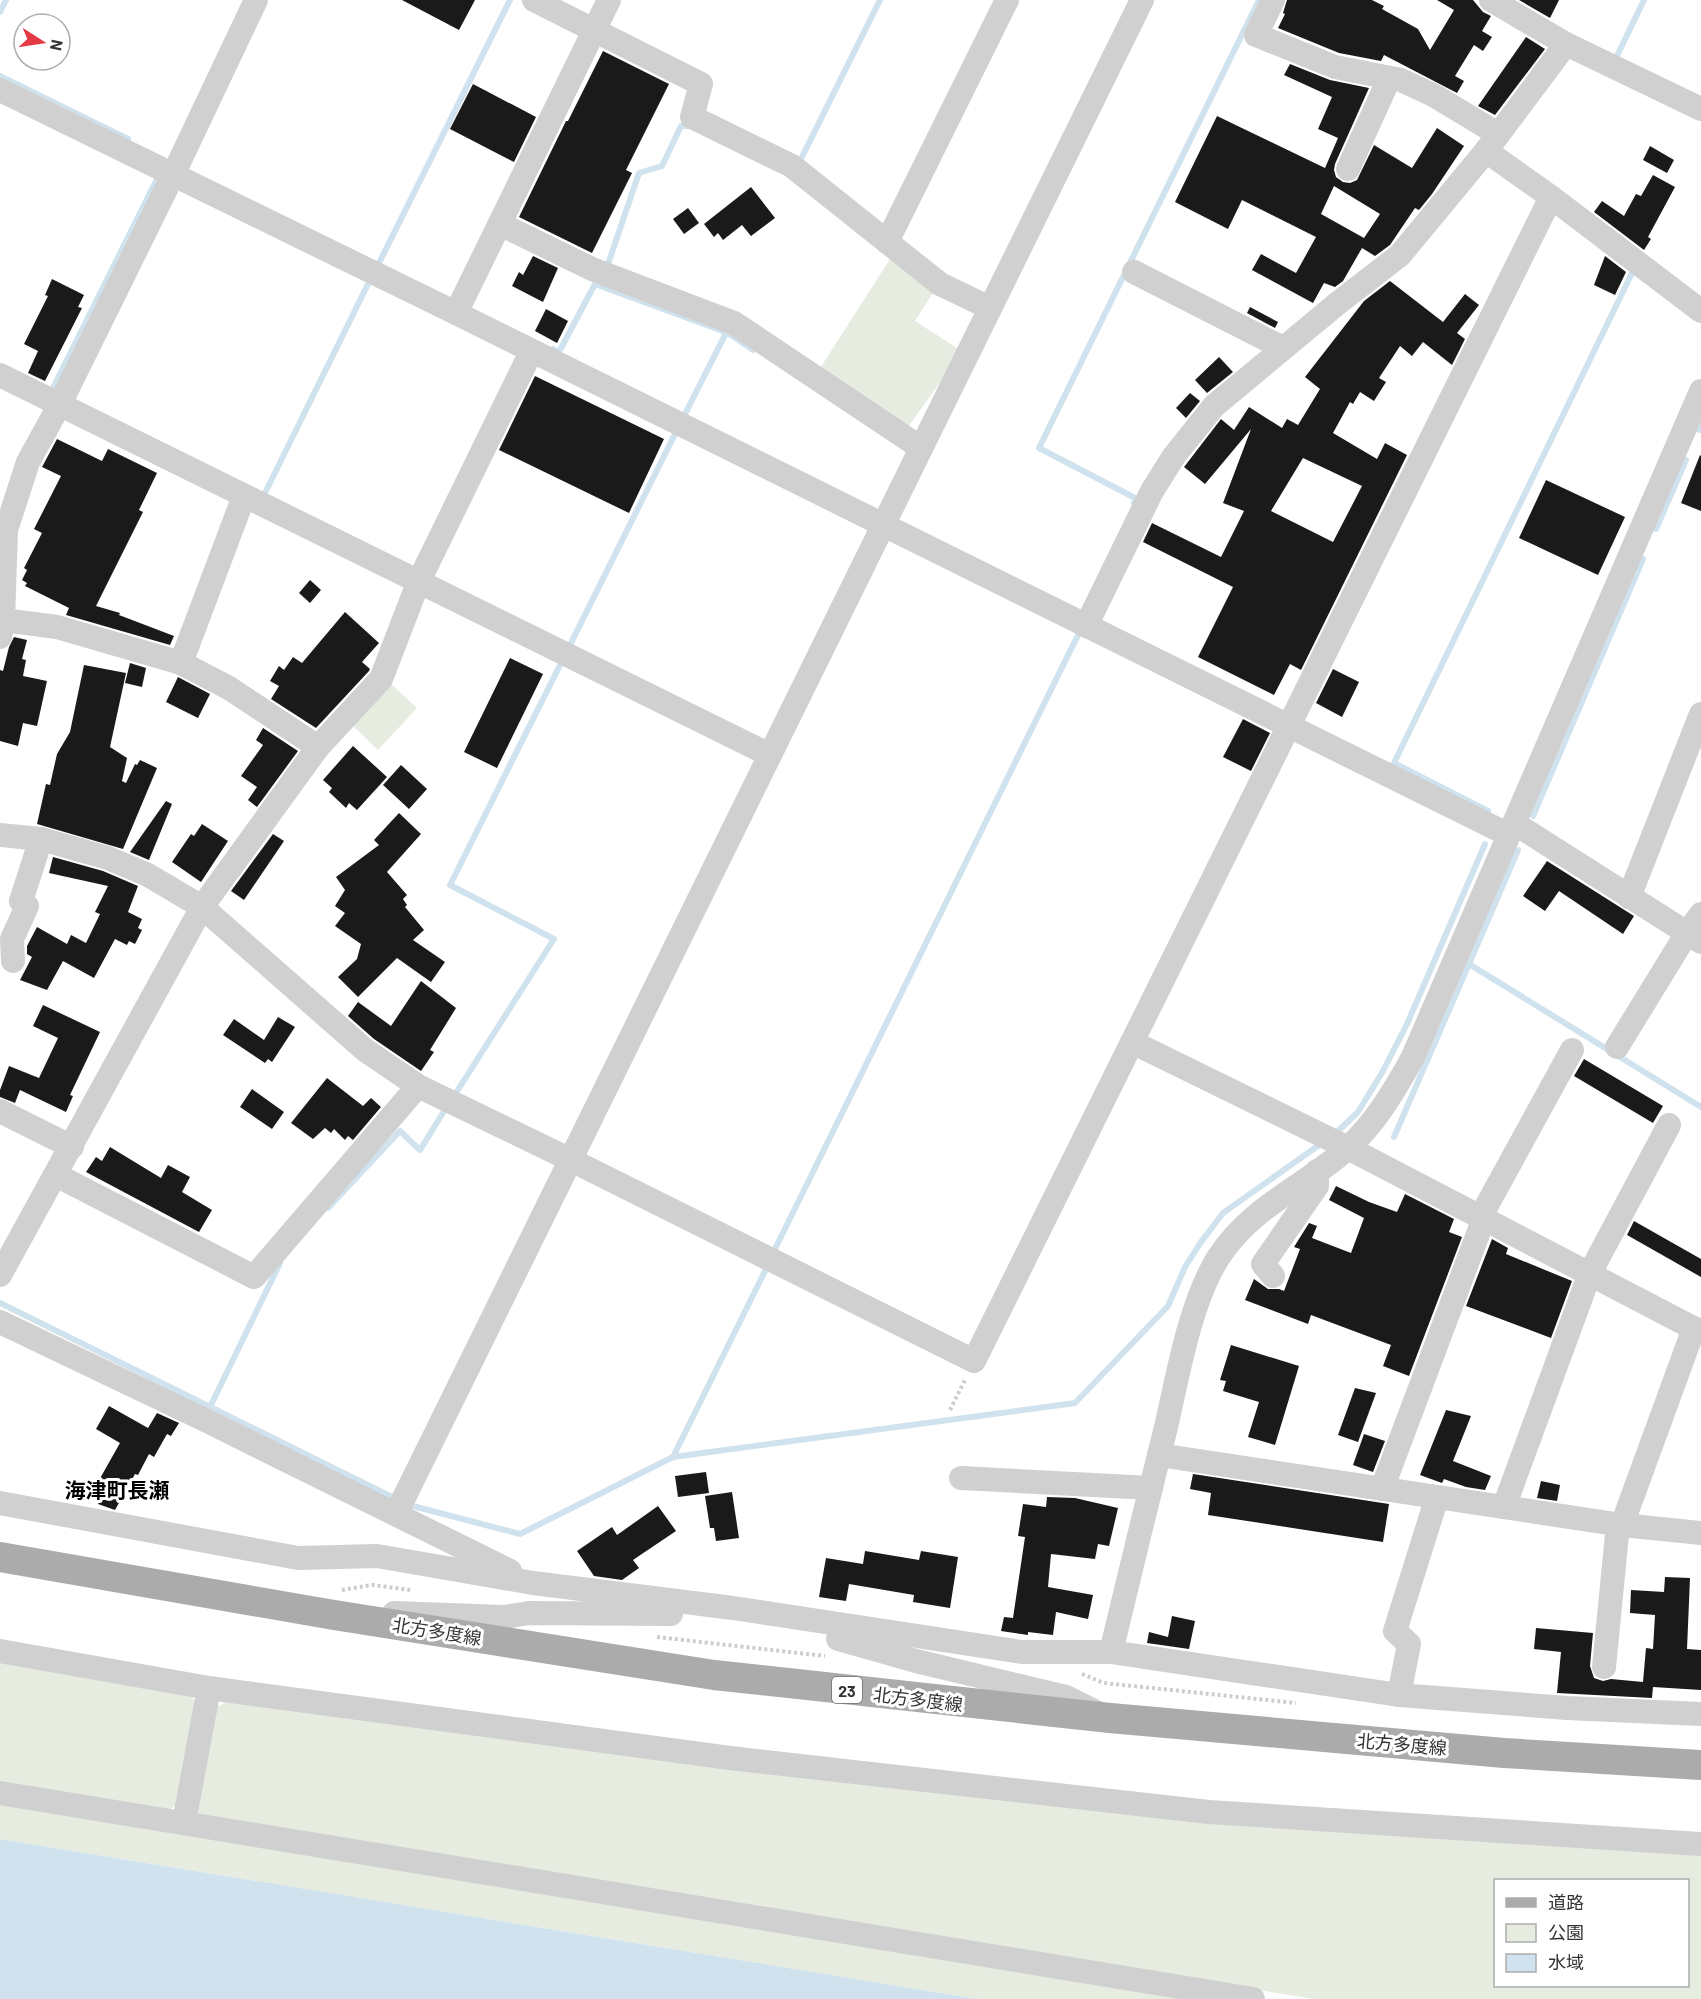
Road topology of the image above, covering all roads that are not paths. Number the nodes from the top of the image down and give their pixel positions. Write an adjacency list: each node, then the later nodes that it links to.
1 (256, 0): 15 (street)
2 (534, 0): 8 (street)
3 (609, 0): 8 (street)
4 (1007, 0): 18 (street)
5 (1142, 0): 20 (street)
6 (1273, 0): 10 (street)
7 (1491, 0): 9 (street)
8 (595, 29): 17 (street); 18 (street)
9 (1566, 44): 12 (street); 13 (street)
10 (1389, 79): 13 (street); 14 (street)
11 (0, 90): 15 (street)
12 (1701, 109)
13 (1492, 142): 16 (street); 23 (street)
14 (1348, 169)
15 (173, 175): 22 (street); 27 (street)
16 (1551, 197): 21 (street); 36 (street)
17 (500, 224): 22 (street); 28 (street)
18 (887, 242): 20 (street)
19 (1134, 272): 23 (street)
20 (990, 308): 28 (street)
21 (1701, 310)
22 (456, 313): 24 (street)
23 (1283, 348): 32 (street)
24 (531, 352): 30 (street); 31 (street)
25 (0, 375): 27 (street)
26 (1701, 391): 39 (street)
27 (60, 404): 29 (street); 33 (street)
28 (921, 448): 30 (street)
29 (244, 496): 31 (street); 34 (street)
30 (883, 526): 32 (street); 38 (street)
31 (418, 583): 37 (street); 38 (street)
32 (1086, 626): 36 (street)
33 (2, 628): 34 (street)
34 (181, 663): 37 (street)
35 (1701, 714): 42 (street)
36 (1289, 726): 39 (street); 47 (street)
37 (318, 747): 43 (street)
38 (770, 755): 55 (street)
39 (1511, 829): 42 (street); 54 (street)
40 (0, 835): 41 (street)
41 (41, 839): 43 (street); 46 (street)
42 (1629, 897): 45 (street)
43 (202, 907): 50 (street); 53 (street)
44 (1701, 914): 45 (street)
45 (1694, 937): 48 (street)
46 (13, 961)
47 (1132, 1042): 54 (street); 55 (street)
48 (1617, 1047)
49 (1572, 1050): 58 (street)
50 (418, 1086): 55 (street); 57 (street)
51 (0, 1112): 53 (street)
52 (1669, 1125): 59 (street)
53 (72, 1147): 57 (street)
54 (1348, 1148): 56 (street); 58 (street)
55 (571, 1160): 71 (street)
56 (1317, 1171): 61 (street); 64 (street)
57 (56, 1175): 60 (street)
58 (1483, 1216): 59 (street); 67 (street)
59 (1590, 1273): 63 (street); 70 (street)
60 (0, 1275)
61 (1273, 1276)
62 (0, 1322): 71 (street)
63 (1698, 1330): 72 (street)
64 (1159, 1455): 66 (street); 67 (street)
65 (961, 1478): 66 (street)
66 (1151, 1488): 79 (street)
67 (1382, 1489): 68 (street)
68 (1437, 1497): 70 (street); 82 (street)
69 (0, 1503): 75 (street)
70 (1504, 1507): 72 (street)
71 (396, 1514): 75 (street)
72 (1620, 1525): 73 (street); 80 (street)
73 (1701, 1533)
74 (0, 1557): 77 (main road, 北方多度線 / 23)
75 (533, 1583): 76 (street)
76 (733, 1608): 77 (street); 79 (street); 84 (street)
77 (334, 1615): 84 (main road, 北方多度線 / 23)
78 (0, 1651): 81 (street)
79 (1111, 1652): 82 (street)
80 (1604, 1667)
81 (209, 1688): 87 (street); 88 (street)
82 (1399, 1695): 83 (street)
83 (1701, 1714)
84 (1110, 1718): 85 (main road, 北方多度線 / 23)
85 (1701, 1765)
86 (0, 1793): 87 (street)
87 (184, 1823): 89 (street)
88 (1701, 1844)
89 (1253, 1999)

